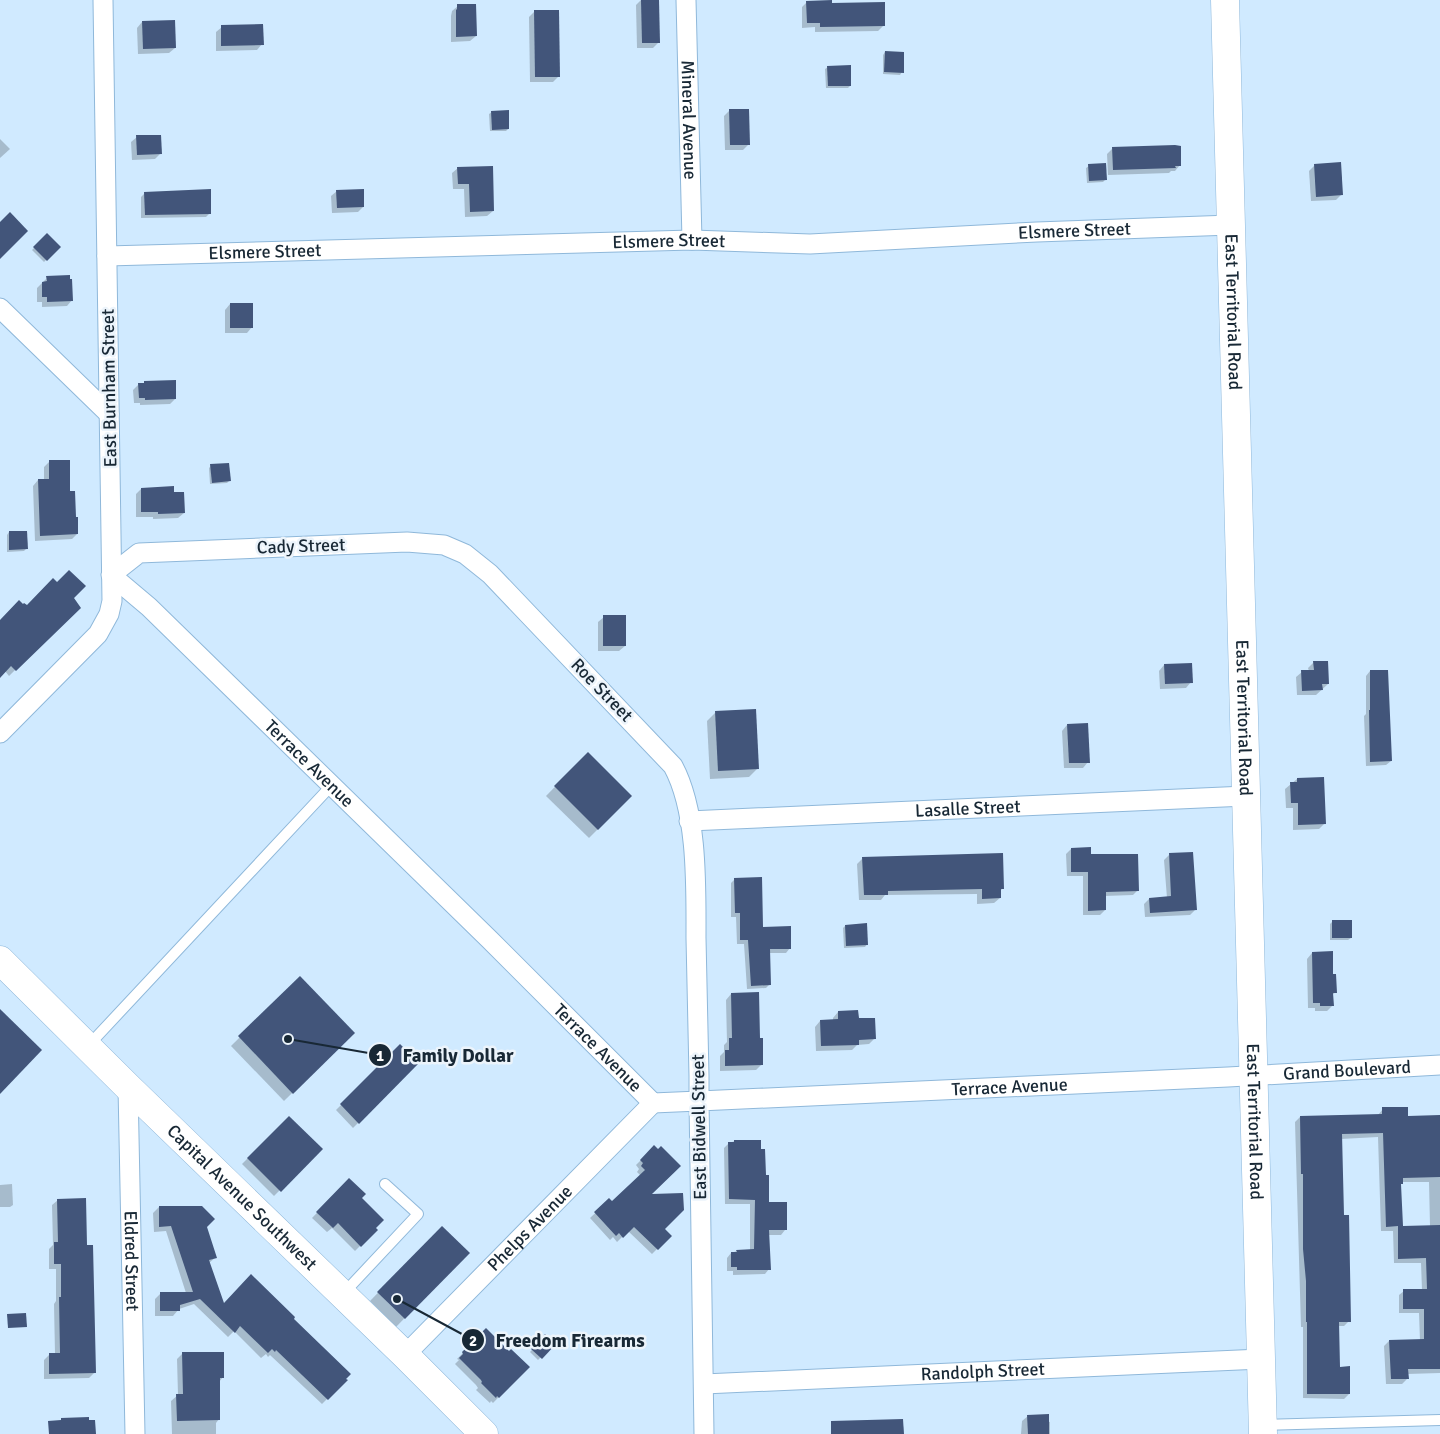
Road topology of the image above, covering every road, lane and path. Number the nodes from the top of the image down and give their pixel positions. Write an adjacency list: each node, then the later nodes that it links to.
1 (104, 0): 6 (street, East Burnham Street)
2 (686, 0): 5 (street, Mineral Avenue)
3 (1225, 0): 4 (street, East Territorial Road)
4 (1231, 225): 5 (street, Elsmere Street); 13 (street, East Territorial Road)
5 (692, 240): 6 (street, Elsmere Street)
6 (107, 256): 8 (street, East Burnham Street)
7 (0, 308): 8 (street)
8 (109, 414): 10 (street, East Burnham Street)
9 (490, 574): 10 (street, Cady Street); 14 (street, Roe Street)
10 (111, 575): 11 (street, East Burnham Street); 12 (street, Terrace Avenue)
11 (0, 732)
12 (331, 786): 16 (lane); 21 (street, Terrace Avenue)
13 (1246, 796): 14 (street, Lasalle Street); 18 (street, East Territorial Road)
14 (690, 821): 20 (street, East Bidwell Street)
15 (0, 960): 16 (street, Capital Avenue Southwest)
16 (87, 1046): 19 (street, Capital Avenue Southwest)
17 (1440, 1065): 18 (street, Grand Boulevard)
18 (1254, 1076): 20 (street, Terrace Avenue); 25 (street, East Territorial Road)
19 (128, 1087): 23 (street, Capital Avenue Southwest); 30 (street, Eldred Street)
20 (699, 1101): 21 (street, Terrace Avenue); 26 (street, East Bidwell Street)
21 (653, 1103): 24 (street, Phelps Avenue)
22 (385, 1184): 23 (lane)
23 (342, 1294): 24 (street, Capital Avenue Southwest)
24 (405, 1354): 31 (street, Capital Avenue Southwest)
25 (1261, 1360): 26 (street, Randolph Street); 29 (street, East Territorial Road)
26 (704, 1384): 32 (street, East Bidwell Street)
27 (1440, 1420): 28 (lane)
28 (1323, 1429): 29 (lane)
29 (1263, 1430)
30 (135, 1434)
31 (484, 1434)
32 (704, 1434)

